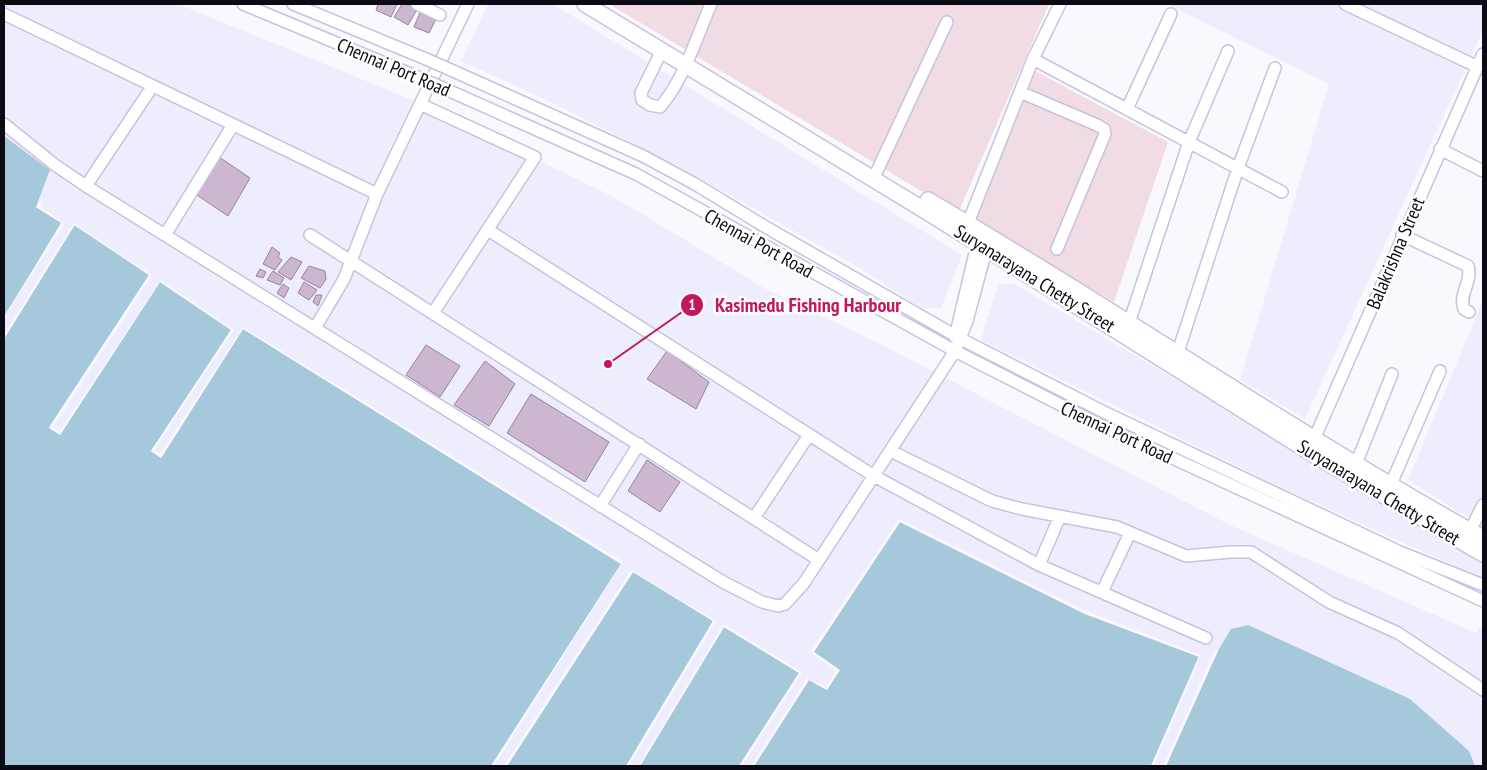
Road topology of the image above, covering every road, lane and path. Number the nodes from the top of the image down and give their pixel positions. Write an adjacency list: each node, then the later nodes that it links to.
1 (244, 4): 47 (street, Chennai Port Road, bridge)
2 (293, 4): 46 (street, Chennai Port Road, bridge)
3 (417, 4): 12 (street)
4 (468, 4): 23 (street)
5 (585, 4): 14 (main road, Suryanarayana Chetty Street)
6 (604, 4): 18 (main road, Suryanarayana Chetty Street)
7 (711, 4): 18 (street)
8 (1060, 4): 17 (street)
9 (1345, 4): 19 (street)
10 (4, 14): 21 (street)
11 (1170, 14): 24 (street)
12 (440, 15)
13 (947, 22): 30 (street)
14 (662, 50): 18 (main road, Suryanarayana Chetty Street); 18 (street)
15 (1228, 52): 27 (street)
16 (1483, 54): 19 (street, Balakrishna Street)
17 (1033, 59): 22 (street); 24 (street)
18 (687, 60): 30 (main road, Suryanarayana Chetty Street); 39 (main road, Suryanarayana Chetty Street)
19 (1478, 66): 28 (street, Balakrishna Street)
20 (1275, 68): 29 (street)
21 (152, 86): 26 (street); 32 (street)
22 (1020, 92): 39 (street); 40 (street)
23 (420, 104): 34 (street); 35 (street)
24 (1127, 109): 27 (street)
25 (4, 124): 32 (street)
26 (233, 125): 34 (street); 36 (street)
27 (1189, 142): 29 (street); 44 (street)
28 (1440, 150): 31 (street); 38 (street, Balakrishna Street)
29 (1238, 168): 33 (street); 48 (street)
30 (876, 171): 39 (main road, Suryanarayana Chetty Street)
31 (1483, 171)
32 (86, 186): 36 (street)
33 (1282, 192)
34 (377, 194): 41 (street)
35 (488, 230): 43 (street); 51 (street)
36 (165, 235): 45 (street)
37 (310, 235): 41 (street)
38 (1402, 235): 42 (street); 53 (street, Balakrishna Street)
39 (980, 236): 44 (main road, Suryanarayana Chetty Street); 46 (street); 53 (main road, Suryanarayana Chetty Street)
40 (1057, 249)
41 (351, 261): 43 (street); 45 (street)
42 (1469, 312)
43 (433, 314): 52 (street)
44 (1129, 323): 48 (main road, Suryanarayana Chetty Street)
45 (315, 328): 58 (street)
46 (958, 337): 47 (street); 67 (street, Chennai Port Road)
47 (955, 352): 56 (street); 69 (street, Chennai Port Road)
48 (1178, 352): 53 (main road, Suryanarayana Chetty Street)
49 (1440, 371): 57 (street)
50 (1392, 374): 55 (street)
51 (809, 435): 56 (street); 61 (street)
52 (639, 444): 58 (street); 61 (street)
53 (1312, 445): 55 (main road, Suryanarayana Chetty Street); 64 (main road, Suryanarayana Chetty Street)
54 (897, 454): 60 (street)
55 (1356, 464): 57 (main road, Suryanarayana Chetty Street)
56 (874, 476): 65 (street); 66 (street)
57 (1391, 484): 63 (main road, Suryanarayana Chetty Street)
58 (600, 506): 65 (street)
59 (1483, 506): 63 (street)
60 (1060, 516): 62 (street); 66 (street)
61 (754, 518): 65 (street)
62 (1130, 533): 68 (street); 71 (street)
63 (1477, 534)
64 (1483, 554)
65 (819, 560)
66 (1039, 565): 68 (street)
67 (1483, 585)
68 (1102, 592): 70 (street)
69 (1483, 601)
70 (1206, 638)
71 (1483, 690)

